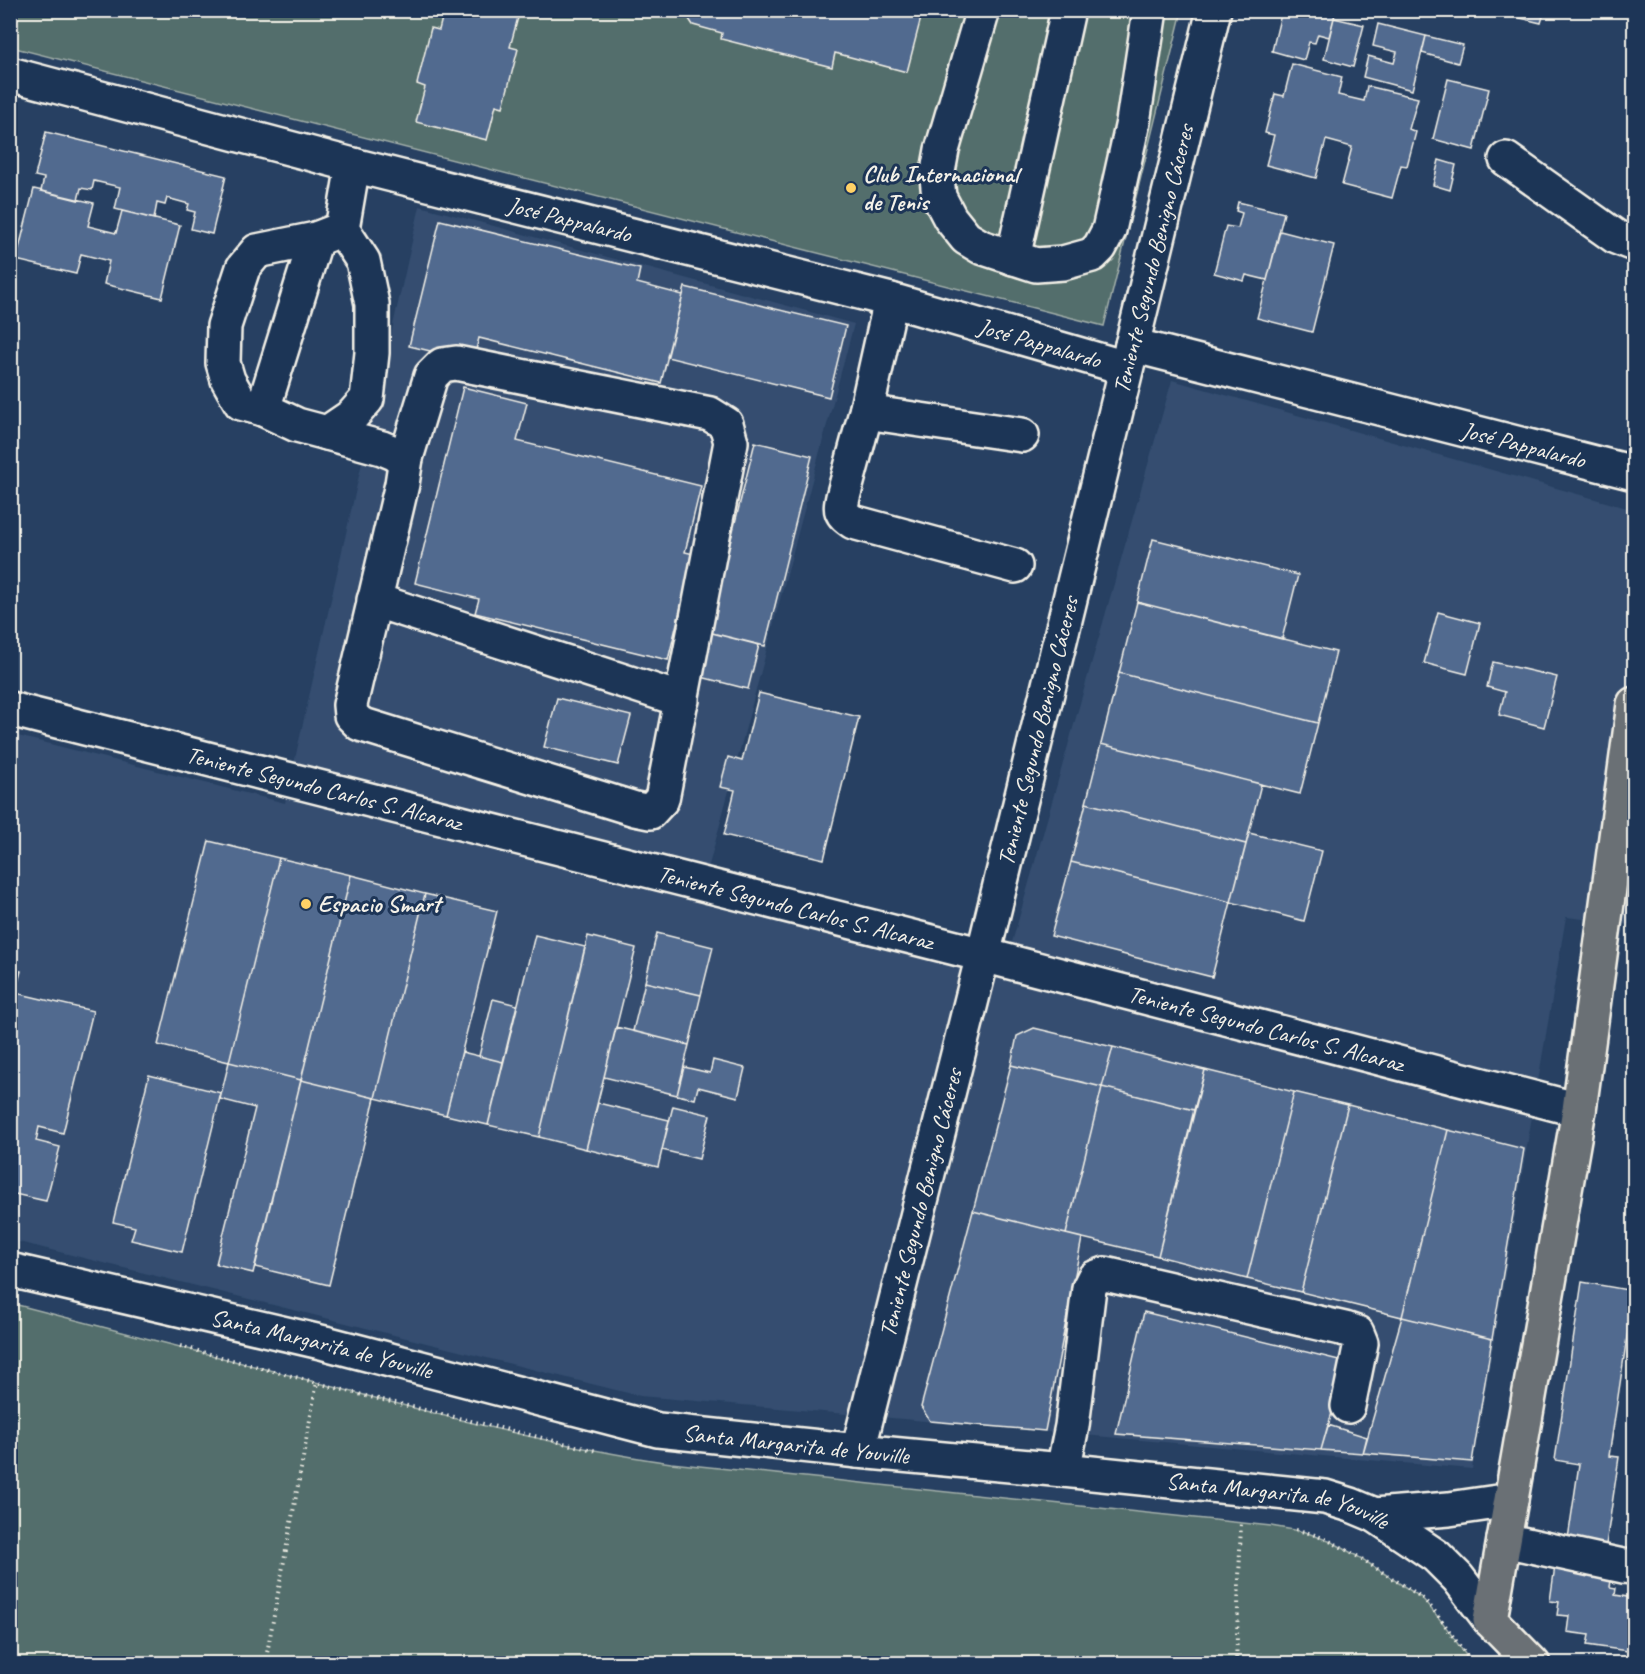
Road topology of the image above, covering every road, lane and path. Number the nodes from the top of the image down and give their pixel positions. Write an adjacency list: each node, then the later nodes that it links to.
1 (983, 10): 10 (street)
2 (1068, 10): 10 (street)
3 (1150, 10): 10 (street)
4 (1214, 10): 12 (street, Teniente Segundo Benigno Cáceres)
5 (10, 74): 7 (street, José Pappalardo)
6 (1506, 159): 9 (street)
7 (353, 165): 8 (street); 11 (street, José Pappalardo)
8 (329, 234): 13 (street); 13 (street); 15 (street)
9 (1635, 244)
10 (1013, 258)
11 (891, 300): 12 (street, José Pappalardo); 14 (street)
12 (1129, 356): 18 (street, José Pappalardo); 25 (street, Teniente Segundo Benigno Cáceres)
13 (263, 409): 15 (street)
14 (866, 412): 16 (street); 19 (street)
15 (327, 433): 17 (street)
16 (1022, 435)
17 (406, 458): 20 (street); 21 (street)
18 (1635, 473)
19 (1016, 566)
20 (374, 600): 21 (street); 21 (street)
21 (682, 700)
22 (1635, 704): 24 (main road)
23 (10, 709): 25 (street, Teniente Segundo Carlos S. Alcaraz)
24 (1629, 786): 26 (main road)
25 (983, 956): 26 (street, Teniente Segundo Carlos S. Alcaraz); 30 (street, Teniente Segundo Benigno Cáceres)
26 (1579, 1110): 32 (main road)
27 (10, 1270): 30 (street, Santa Margarita de Youville)
28 (317, 1382): 38 (path)
29 (1348, 1406): 31 (street)
30 (858, 1451): 31 (street, Santa Margarita de Youville)
31 (1063, 1470): 33 (street, Santa Margarita de Youville)
32 (1511, 1500): 33 (street); 35 (main road)
33 (1375, 1515): 37 (street, Santa Margarita de Youville)
34 (1240, 1522): 39 (path)
35 (1504, 1540): 36 (street); 37 (main road)
36 (1635, 1568)
37 (1490, 1620): 40 (main road, Santa Margarita de Youville)
38 (265, 1664)
39 (1236, 1664)
40 (1533, 1664)

